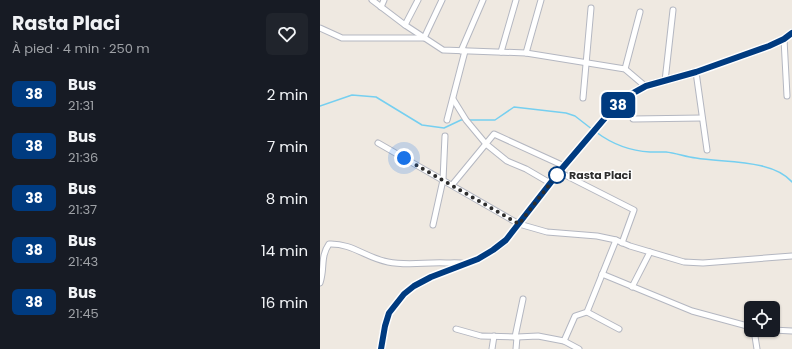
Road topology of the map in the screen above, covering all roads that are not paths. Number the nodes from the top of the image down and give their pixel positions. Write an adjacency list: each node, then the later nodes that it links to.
1 (372, 0): 8 (street)
2 (384, 0): 8 (street)
3 (418, 0): 12 (street)
4 (442, 0): 15 (street)
5 (482, 0): 17 (street)
6 (516, 0): 18 (street)
7 (542, 0): 19 (street)
8 (381, 7): 12 (street)
9 (591, 8): 20 (street)
10 (673, 10): 23 (street)
11 (640, 12): 21 (street)
12 (405, 25): 15 (street)
13 (320, 28): 15 (street)
14 (792, 33): 16 (street)
15 (424, 38): 17 (street)
16 (784, 39): 22 (street); 25 (street)
17 (463, 51): 18 (street); 27 (street)
18 (501, 52): 19 (street)
19 (526, 53): 20 (street)
20 (586, 63): 21 (street); 26 (street)
21 (625, 69): 24 (street)
22 (696, 72): 23 (street); 28 (street)
23 (665, 81): 24 (street)
24 (646, 86): 35 (street)
25 (787, 96)
26 (583, 98)
27 (453, 99): 30 (street); 33 (street)
28 (702, 118): 29 (street); 34 (street)
29 (633, 119)
30 (448, 120)
31 (445, 136): 37 (street)
32 (378, 143): 37 (street)
33 (486, 144): 35 (street); 38 (street); 39 (street)
34 (707, 150)
35 (564, 166): 36 (street)
36 (559, 172): 38 (street); 43 (street)
37 (443, 180): 39 (street); 41 (street)
38 (550, 183): 40 (street)
39 (452, 184): 40 (street)
40 (519, 224): 42 (street); 46 (street)
41 (433, 225)
42 (616, 240): 43 (street); 47 (street)
43 (622, 243): 44 (street)
44 (650, 252): 45 (street); 49 (street)
45 (792, 256)
46 (467, 264): 48 (street); 61 (street)
47 (602, 274): 49 (street); 51 (street)
48 (320, 283)
49 (632, 286): 52 (street)
50 (523, 299): 58 (street)
51 (587, 312): 54 (street); 60 (street)
52 (744, 325)
53 (456, 329): 57 (street)
54 (619, 329)
55 (780, 330): 56 (street)
56 (792, 331)
57 (494, 336): 58 (street); 62 (street)
58 (516, 337): 60 (street); 63 (street)
59 (755, 337): 65 (street)
60 (564, 341): 64 (street)
61 (381, 349)
62 (492, 349)
63 (516, 349)
64 (579, 349)
65 (757, 349)

